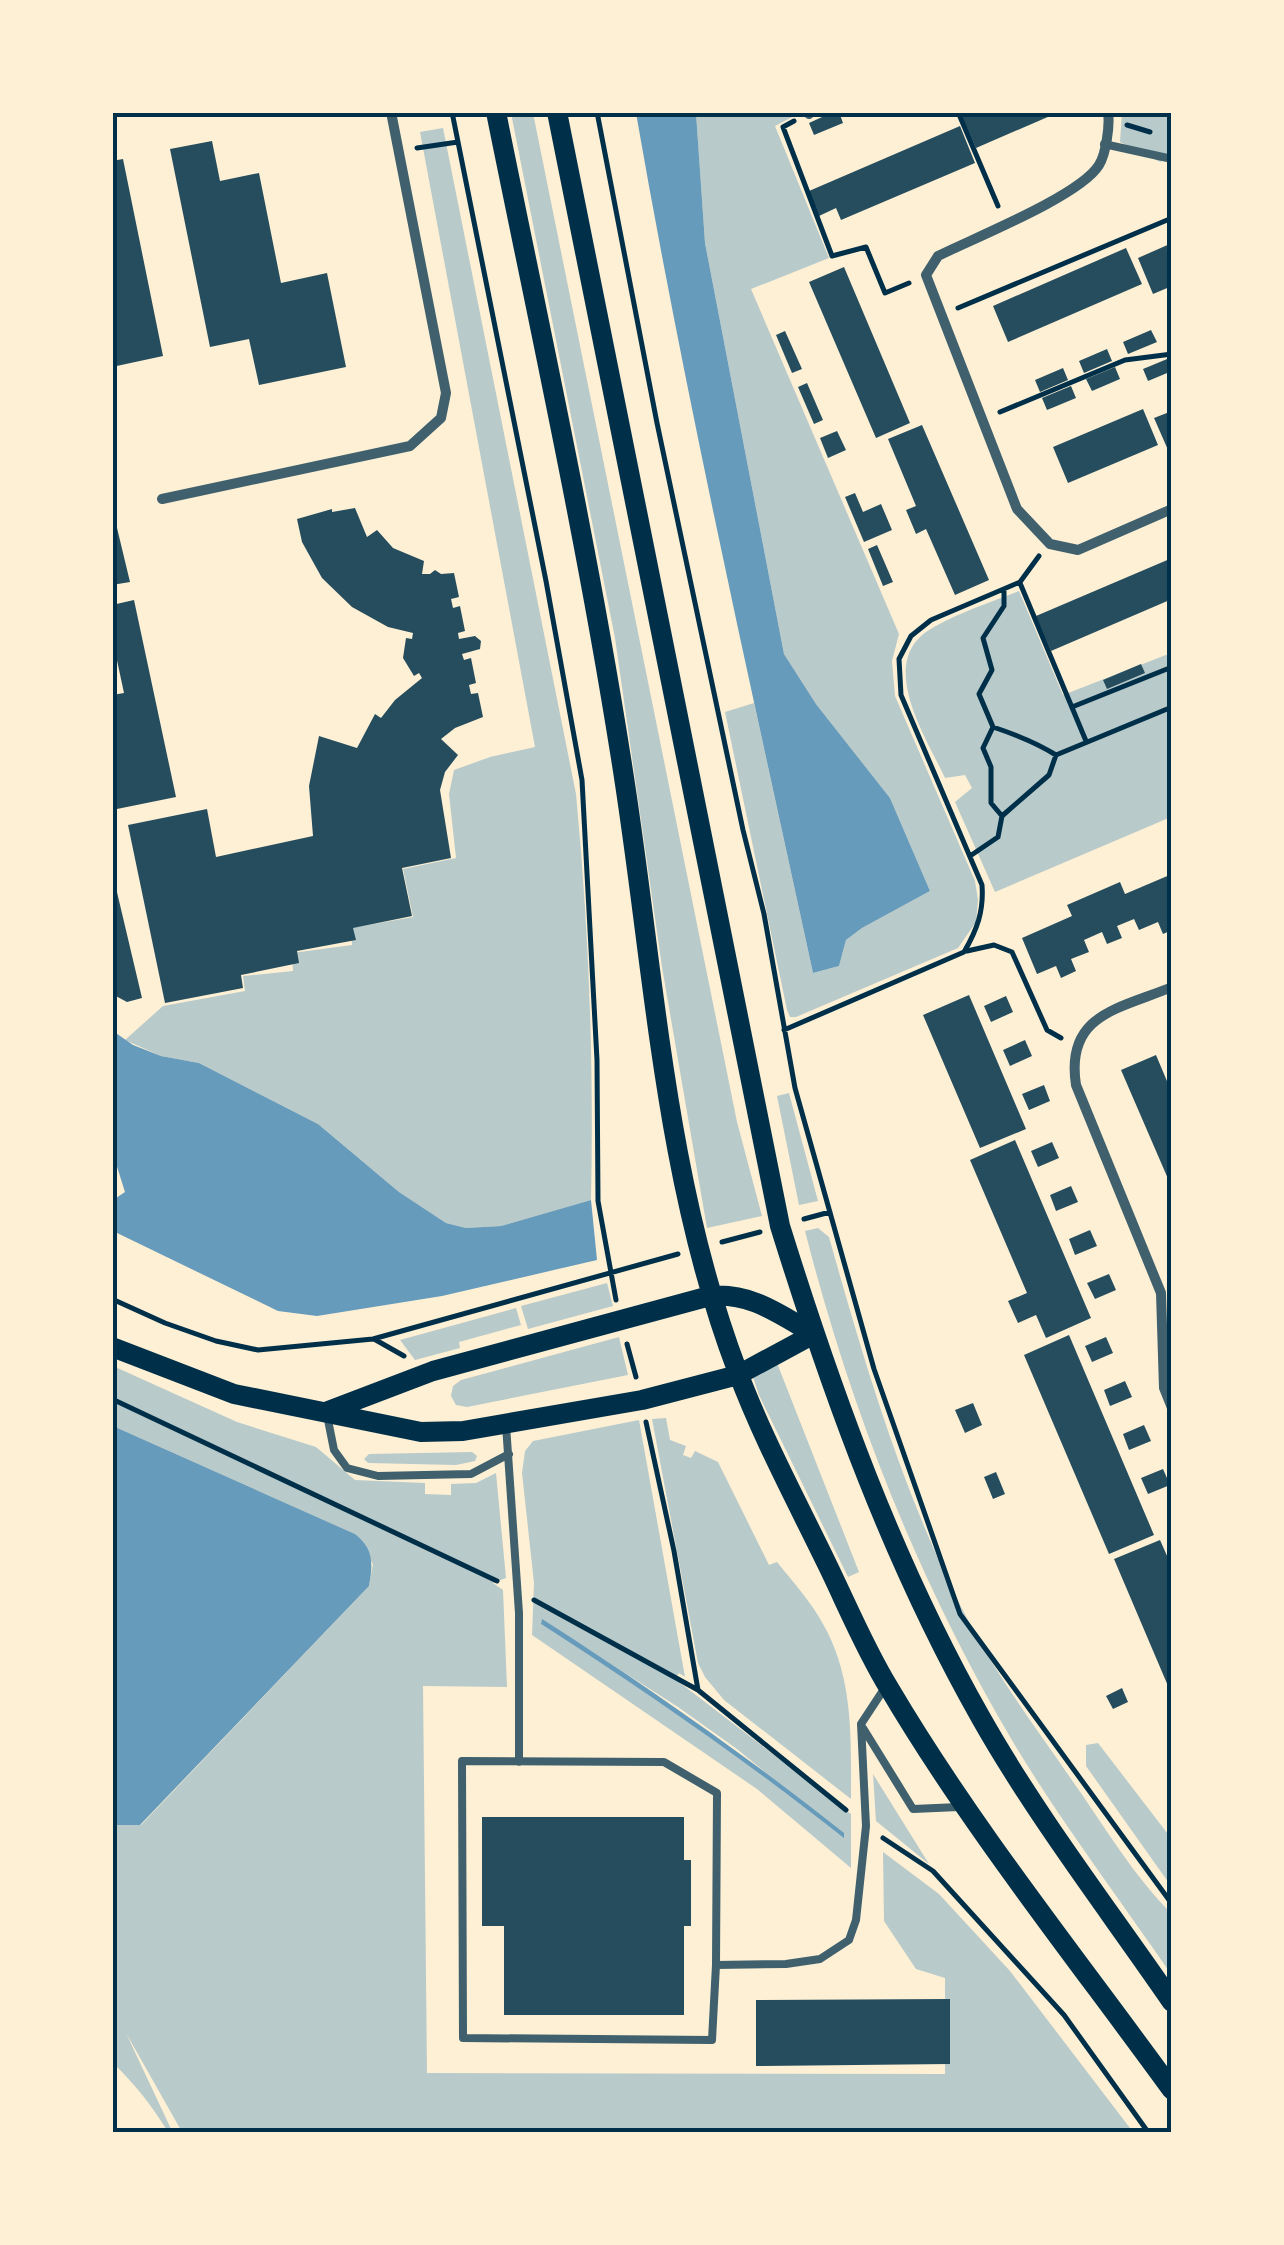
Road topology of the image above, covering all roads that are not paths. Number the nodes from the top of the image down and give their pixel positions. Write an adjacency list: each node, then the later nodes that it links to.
1 (391, 112): 7 (street)
2 (496, 112): 10 (main road)
3 (556, 112): 11 (main road)
4 (1109, 116): 5 (street)
5 (1104, 144): 6 (lane); 8 (street)
6 (1172, 160)
7 (162, 499)
8 (1172, 509)
9 (1172, 987): 12 (street)
10 (710, 1296): 11 (main road); 14 (main road); 16 (main road)
11 (814, 1334): 14 (main road); 24 (main road)
12 (1166, 1340): 15 (street)
13 (112, 1347): 16 (main road)
14 (738, 1375): 17 (main road); 19 (main road)
15 (1172, 1408)
16 (326, 1412): 17 (main road); 18 (lane)
17 (506, 1424): 18 (lane)
18 (509, 1454): 21 (lane)
19 (887, 1686): 20 (lane); 22 (main road)
20 (861, 1724): 22 (lane); 23 (lane)
21 (519, 1762): 23 (lane); 23 (lane)
22 (965, 1807): 25 (main road)
23 (716, 1965)
24 (1172, 2002)
25 (1172, 2090)

